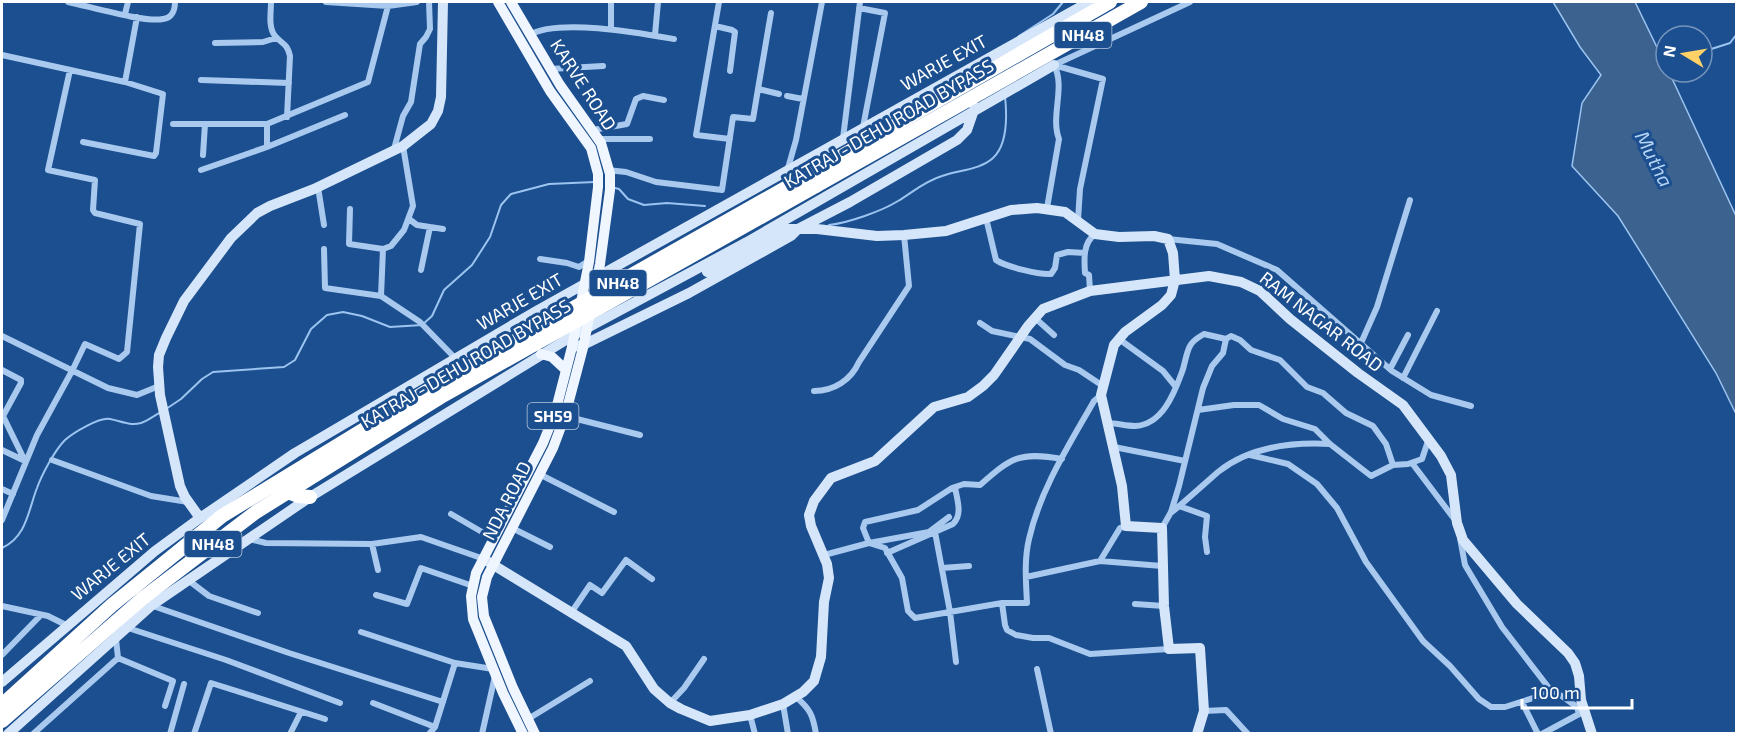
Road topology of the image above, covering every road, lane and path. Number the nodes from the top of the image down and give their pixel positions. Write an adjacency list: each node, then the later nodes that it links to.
1 (68, 2): 21 (street)
2 (128, 2): 21 (street)
3 (175, 2): 22 (street)
4 (271, 2): 26 (street)
5 (326, 2): 19 (street)
6 (417, 2): 19 (street)
7 (429, 2): 58 (street)
8 (443, 2): 58 (street)
9 (498, 2): 27 (main road, KARVE ROAD / SH59)
10 (511, 2): 27 (main road, KARVE ROAD / SH59)
11 (611, 2): 24 (street)
12 (658, 2): 25 (street)
13 (719, 2): 23 (street)
14 (822, 2): 44 (street)
15 (1141, 2): 31 (highway, KATRAJ - DEHU ROAD BYPASS / NH48)
16 (1190, 2): 31 (street)
17 (1097, 3): 40 (highway, KATRAJ - DEHU ROAD BYPASS / NH48); 40 (street, WARJE EXIT)
18 (859, 5): 51 (street); 53 (street)
19 (388, 6): 47 (street)
20 (771, 13): 39 (street)
21 (125, 14): 22 (street)
22 (137, 17): 37 (street)
23 (715, 27): 35 (street); 55 (street)
24 (611, 29): 25 (street); 27 (street)
25 (655, 36): 28 (street)
26 (276, 38): 29 (street); 38 (street)
27 (526, 38): 33 (main road, KARVE ROAD / SH59); 62 (main road, KARVE ROAD / SH59)
28 (674, 39)
29 (215, 43)
30 (2, 55): 34 (street)
31 (1048, 61): 41 (highway, KATRAJ - DEHU ROAD BYPASS / NH48); 41 (street); 65 (street); 69 (street)
32 (603, 66): 33 (street)
33 (550, 69): 52 (main road, KARVE ROAD / SH59)
34 (70, 70): 37 (street); 104 (street)
35 (730, 71)
36 (201, 80): 38 (street)
37 (125, 82): 56 (street)
38 (289, 83): 47 (street)
39 (758, 90): 42 (street); 55 (street)
40 (967, 92): 41 (highway, KATRAJ - DEHU ROAD BYPASS / NH48); 51 (street, WARJE EXIT); 73 (street); 95 (street, WARJE EXIT); 110 (highway, KATRAJ - DEHU ROAD BYPASS / NH48, bridge)
41 (993, 93)
42 (779, 94)
43 (787, 96): 44 (street)
44 (804, 99): 60 (street)
45 (664, 100): 52 (street)
46 (345, 115): 57 (street)
47 (287, 117): 50 (street)
48 (173, 124): 49 (street)
49 (205, 124): 50 (street); 59 (street)
50 (267, 124): 57 (street)
51 (863, 127): 53 (street, WARJE EXIT)
52 (596, 135): 54 (street); 62 (main road, KARVE ROAD / SH59)
53 (843, 138): 60 (street, WARJE EXIT)
54 (651, 139)
55 (730, 139): 62 (street)
56 (83, 142)
57 (267, 147): 61 (street)
58 (398, 147): 63 (street); 68 (street)
59 (203, 155)
60 (789, 168): 83 (street, WARJE EXIT)
61 (201, 170)
62 (604, 172): 81 (main road, KARVE ROAD / SH59); 81 (main road, KARVE ROAD / SH59)
63 (318, 187): 70 (street); 108 (street)
64 (1410, 200): 98 (street)
65 (1047, 208): 67 (street); 69 (street)
66 (350, 209): 78 (street)
67 (986, 218): 75 (street); 79 (street)
68 (409, 219): 71 (street); 78 (street)
69 (1077, 220): 74 (street)
70 (324, 225)
71 (429, 227): 72 (street); 82 (street)
72 (443, 229)
73 (798, 229): 75 (street); 95 (street)
74 (1095, 234): 76 (street); 79 (street)
75 (904, 235): 109 (street)
76 (1168, 239): 84 (street); 98 (street)
77 (324, 249): 87 (street)
78 (383, 249): 87 (street)
79 (1085, 253): 86 (street)
80 (540, 259): 81 (street)
81 (593, 262): 83 (main road, SH59); 85 (main road, SH59)
82 (421, 270)
83 (597, 276): 85 (street, WARJE EXIT); 95 (main road, NDA ROAD / SH59)
84 (1175, 280): 86 (street, RAM NAGAR ROAD); 96 (street); 117 (street, RAM NAGAR ROAD)
85 (585, 284): 95 (main road, NDA ROAD / SH59); 100 (street, WARJE EXIT)
86 (1090, 291): 89 (street, RAM NAGAR ROAD)
87 (381, 296): 100 (street)
88 (1437, 311): 105 (street)
89 (1035, 318): 91 (street); 94 (street, RAM NAGAR ROAD)
90 (980, 323): 94 (street)
91 (1054, 335)
92 (1408, 335): 101 (street)
93 (2, 336): 104 (street)
94 (1019, 337): 107 (street); 154 (street, RAM NAGAR ROAD)
95 (579, 339): 99 (street, WARJE EXIT); 103 (main road, NDA ROAD / SH59); 114 (main road, NDA ROAD / SH59)
96 (1119, 339): 106 (street); 107 (street)
97 (1227, 339): 106 (street); 112 (street); 127 (street)
98 (1361, 343): 101 (street)
99 (541, 354): 103 (main road); 133 (street, WARJE EXIT)
100 (455, 358): 140 (street, WARJE EXIT)
101 (1390, 369): 105 (street)
102 (2, 370): 113 (street)
103 (566, 370): 148 (main road, NDA ROAD / SH59)
104 (72, 371): 108 (street); 124 (street)
105 (1403, 378): 111 (street)
106 (1176, 387): 115 (street)
107 (1102, 390): 115 (street); 122 (street)
108 (159, 391): 134 (street)
109 (814, 391)
110 (432, 395): 131 (highway, KATRAJ - DEHU ROAD BYPASS / NH48); 205 (highway, KATRAJ - DEHU ROAD BYPASS / NH48)
111 (1471, 406)
112 (1198, 410): 118 (street); 125 (street)
113 (2, 415): 124 (street)
114 (565, 416): 116 (street); 128 (main road, NDA ROAD / SH59)
115 (1107, 423): 119 (street)
116 (640, 435)
117 (1428, 441): 126 (street); 145 (street, RAM NAGAR ROAD)
118 (1330, 444): 121 (street); 127 (street)
119 (1114, 447): 125 (street); 142 (street)
120 (2, 450): 124 (street)
121 (1250, 455): 135 (street); 193 (street)
122 (1062, 459): 129 (street); 161 (street)
123 (52, 460): 134 (street)
124 (25, 461): 132 (street)
125 (1185, 461): 137 (street)
126 (1412, 463): 127 (street); 145 (street)
127 (1393, 465)
128 (539, 474): 136 (street); 143 (main road, NDA ROAD / SH59)
129 (955, 487): 146 (street); 149 (street)
130 (2, 489): 132 (street)
131 (288, 492): 133 (highway); 205 (highway, KATRAJ - DEHU ROAD BYPASS / NH48)
132 (14, 494): 141 (street)
133 (310, 497): 147 (street, WARJE EXIT)
134 (188, 502): 140 (street)
135 (1179, 506): 137 (street); 152 (street)
136 (614, 512)
137 (1171, 512): 144 (street)
138 (451, 514): 148 (street)
139 (948, 517): 149 (street)
140 (200, 518): 175 (street, WARJE EXIT)
141 (2, 520)
142 (1126, 526): 144 (street); 155 (street)
143 (512, 528): 151 (street); 156 (main road, NDA ROAD / SH59)
144 (1162, 528): 158 (street)
145 (1458, 528): 190 (street); 201 (street, RAM NAGAR ROAD)
146 (935, 532): 153 (street); 159 (street)
147 (248, 538): 150 (street); 163 (street, WARJE EXIT)
148 (494, 539): 156 (main road, SH59)
149 (869, 543): 153 (street); 154 (street)
150 (372, 544): 156 (street); 160 (street)
151 (550, 548)
152 (1207, 552)
153 (887, 553): 171 (street)
154 (824, 555): 191 (street, RAM NAGAR ROAD)
155 (1100, 561): 158 (street); 161 (street)
156 (488, 562): 164 (main road, NDA ROAD / SH59); 173 (street); 186 (main road, NDA ROAD / SH59)
157 (969, 566): 159 (street)
158 (1162, 566): 170 (street)
159 (942, 568): 171 (street)
160 (378, 570)
161 (1026, 578): 166 (street)
162 (652, 579): 173 (street)
163 (187, 580): 168 (street, WARJE EXIT); 172 (street)
164 (473, 586): 165 (street); 186 (main road, NDA ROAD / SH59)
165 (376, 595)
166 (1002, 603): 171 (street); 179 (street)
167 (1135, 604): 170 (street)
168 (152, 605): 176 (street, WARJE EXIT); 192 (street)
169 (2, 606): 174 (street)
170 (1164, 606): 179 (street)
171 (950, 612): 183 (street)
172 (258, 613)
173 (571, 613): 196 (street)
174 (41, 615): 175 (street); 180 (street)
175 (66, 625): 188 (street, WARJE EXIT)
176 (128, 628): 178 (street, WARJE EXIT); 194 (street)
177 (360, 632): 184 (street)
178 (116, 639): 181 (street); 205 (street, WARJE EXIT)
179 (1169, 649): 199 (street)
180 (2, 655)
181 (118, 658): 198 (street); 207 (street)
182 (704, 659): 196 (street)
183 (956, 662)
184 (455, 663): 186 (street); 192 (street)
185 (1037, 669): 218 (street)
186 (498, 670): 204 (main road, NDA ROAD / SH59); 212 (street); 213 (main road, NDA ROAD / SH59)
187 (590, 681): 204 (street)
188 (2, 682)
189 (184, 684): 208 (street)
190 (1552, 692): 193 (street); 201 (street)
191 (796, 697): 197 (street, RAM NAGAR ROAD); 217 (street)
192 (443, 702): 206 (street)
193 (1522, 702): 221 (street)
194 (340, 703)
195 (373, 703): 206 (street)
196 (670, 703): 202 (street, RAM NAGAR ROAD)
197 (783, 704): 202 (street, RAM NAGAR ROAD); 216 (street)
198 (165, 706)
199 (1204, 711): 219 (street); 220 (street)
200 (301, 712): 203 (street); 209 (street); 210 (street)
201 (1582, 712): 221 (street); 222 (street, RAM NAGAR ROAD)
202 (750, 715): 215 (street)
203 (325, 719)
204 (528, 719): 214 (main road, NDA ROAD / SH59)
205 (5, 722)
206 (435, 727): 211 (street)
207 (33, 734)
208 (170, 734)
209 (194, 734)
210 (290, 734)
211 (429, 734)
212 (482, 734)
213 (523, 734)
214 (535, 734)
215 (755, 734)
216 (789, 734)
217 (816, 734)
218 (1051, 734)
219 (1197, 734)
220 (1248, 734)
221 (1540, 734)
222 (1592, 734)

